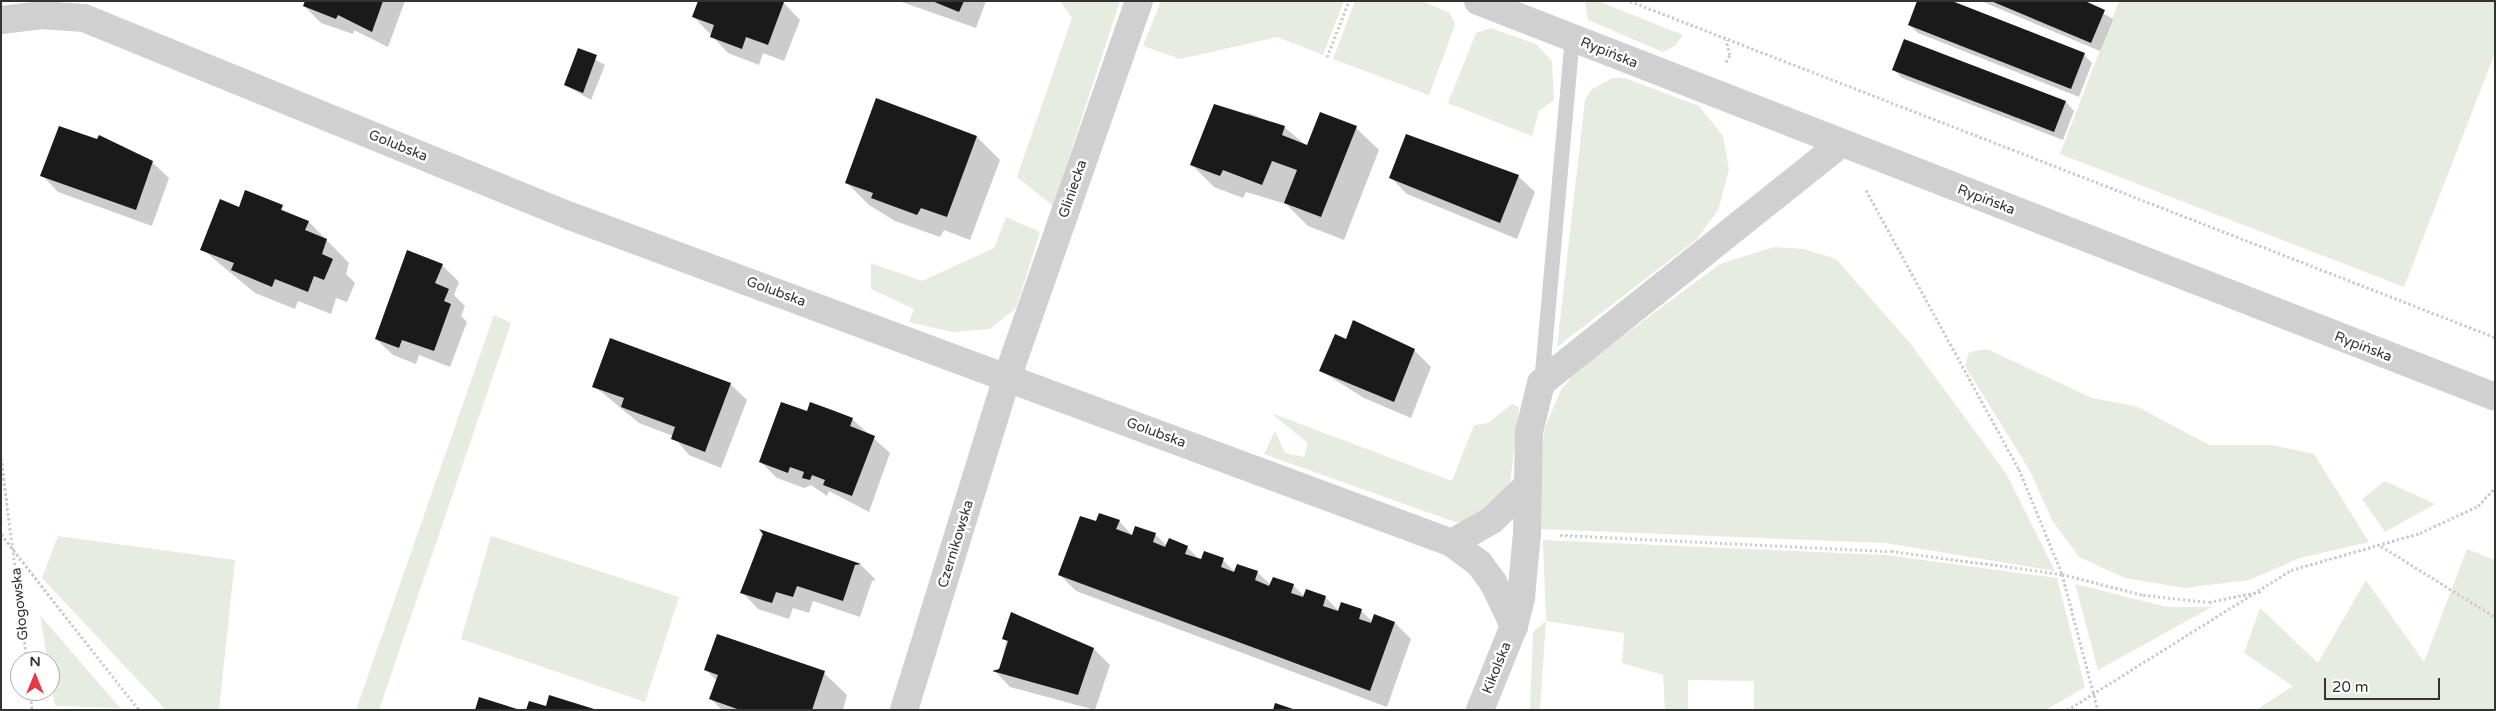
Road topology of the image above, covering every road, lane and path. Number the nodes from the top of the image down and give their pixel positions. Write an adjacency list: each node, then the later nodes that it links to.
1 (1139, 1): 10 (street, Gliniecka)
2 (1349, 1): 7 (path)
3 (1478, 1): 6 (street, Rypińska)
4 (1630, 1): 9 (path)
5 (1, 20): 10 (street, Golubska)
6 (1572, 38): 8 (street, Rypińska); 11 (lane)
7 (1327, 57)
8 (1840, 144): 11 (street); 12 (street, Rypińska); 21 (path)
9 (2495, 337)
10 (1007, 378): 18 (street, Golubska); 28 (street, Czernikowska)
11 (1541, 384): 14 (street, Kikolska)
12 (2495, 398)
13 (1, 458): 20 (path, Głogowska)
14 (1528, 486): 17 (street, Kikolska); 18 (street)
15 (2495, 488): 19 (path)
16 (1, 534): 20 (path)
17 (1527, 534): 21 (path); 24 (street, Kikolska)
18 (1452, 543): 24 (street, Golubska)
19 (2381, 546): 22 (path); 23 (path)
20 (15, 556): 25 (path, Głogowska); 27 (path)
21 (2062, 574): 22 (path); 26 (path)
22 (2263, 591): 26 (path)
23 (2495, 617)
24 (1514, 626): 29 (street, Kikolska)
25 (25, 651)
26 (2095, 693): 30 (path); 31 (path)
27 (139, 710)
28 (904, 710)
29 (1480, 710)
30 (2067, 710)
31 (2098, 710)

